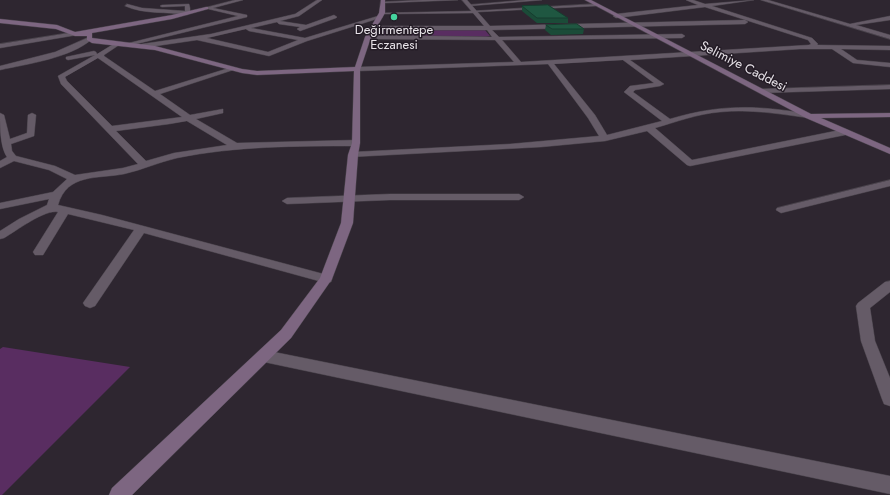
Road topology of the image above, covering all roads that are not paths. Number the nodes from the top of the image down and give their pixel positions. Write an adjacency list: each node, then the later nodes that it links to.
1 (241, 0): 16 (street)
2 (320, 0): 27 (street)
3 (456, 0): 10 (lane)
4 (464, 0): 14 (street)
5 (540, 0): 14 (lane)
6 (587, 0): 12 (street, Selimiye Caddesi)
7 (688, 0): 15 (street)
8 (752, 0): 15 (street)
9 (763, 0): 30 (street)
10 (384, 1): 19 (street)
11 (127, 5): 18 (street)
12 (595, 5): 17 (lane); 21 (street, Selimiye Caddesi)
13 (162, 6): 18 (street)
14 (469, 6): 17 (street)
15 (704, 6): 21 (street); 28 (street)
16 (206, 8): 18 (street); 20 (street)
17 (474, 12): 19 (lane); 34 (street)
18 (187, 13): 35 (street)
19 (381, 15): 33 (street); 44 (street)
20 (245, 16): 22 (street); 45 (street)
21 (616, 16): 29 (street, Selimiye Caddesi)
22 (252, 17)
23 (259, 18): 27 (street)
24 (334, 18): 31 (street)
25 (890, 18): 30 (street)
26 (0, 20): 35 (street)
27 (273, 21): 31 (street); 32 (street)
28 (754, 22): 29 (street); 49 (street)
29 (631, 24): 34 (street); 37 (street, Selimiye Caddesi)
30 (847, 24): 40 (street)
31 (308, 26): 36 (street)
32 (245, 28): 36 (street); 41 (street)
33 (373, 28): 34 (street); 39 (street)
34 (488, 28): 43 (street)
35 (75, 34): 42 (street); 47 (street)
36 (282, 36): 44 (street)
37 (654, 36): 38 (street); 43 (street); 53 (street, Selimiye Caddesi)
38 (682, 36)
39 (368, 37): 43 (street); 60 (street)
40 (890, 37)
41 (197, 38): 44 (street); 48 (street)
42 (89, 39): 46 (street); 59 (street)
43 (498, 39): 57 (street)
44 (305, 40)
45 (128, 44): 46 (street); 48 (street)
46 (116, 45): 52 (street); 54 (street)
47 (0, 46)
48 (142, 46): 61 (street)
49 (811, 47): 50 (street); 53 (street)
50 (833, 47): 51 (street); 58 (street)
51 (890, 48)
52 (101, 54): 64 (street); 73 (street)
53 (691, 55): 55 (street); 63 (street, Selimiye Caddesi)
54 (68, 58)
55 (625, 59): 56 (street); 71 (street)
56 (550, 62): 57 (street); 75 (street)
57 (519, 64): 60 (street)
58 (890, 65)
59 (0, 68)
60 (357, 68): 61 (street); 77 (street)
61 (231, 69): 64 (street)
62 (890, 87): 63 (street)
63 (761, 91): 69 (street, Selimiye Caddesi)
64 (154, 94): 70 (street)
65 (220, 111): 70 (street)
66 (0, 115): 78 (street)
67 (32, 115): 78 (street)
68 (890, 115): 69 (street)
69 (809, 116): 71 (street); 74 (street, Selimiye Caddesi)
70 (189, 118): 73 (street); 76 (street)
71 (669, 122): 72 (street)
72 (649, 128): 74 (street); 75 (street)
73 (111, 129): 81 (street)
74 (845, 132): 79 (street, Selimiye Caddesi)
75 (604, 138): 77 (street)
76 (235, 146): 77 (street); 81 (street)
77 (354, 149): 85 (street)
78 (7, 151): 80 (street); 82 (street)
79 (890, 151)
80 (0, 165)
81 (144, 165): 82 (street)
82 (74, 178): 84 (street)
83 (890, 183): 91 (street)
84 (56, 194): 88 (street); 89 (street)
85 (350, 197): 86 (street); 87 (street); 95 (street)
86 (519, 197)
87 (287, 201)
88 (0, 206)
89 (52, 207): 90 (street); 93 (street)
90 (66, 210): 92 (street); 94 (street)
91 (781, 210)
92 (141, 229): 95 (street); 97 (street)
93 (0, 236)
94 (39, 252)
95 (326, 279): 98 (street)
96 (890, 285): 99 (street)
97 (90, 303)
98 (264, 356): 100 (street); 101 (street)
99 (890, 399)
100 (890, 485)
101 (119, 495)

